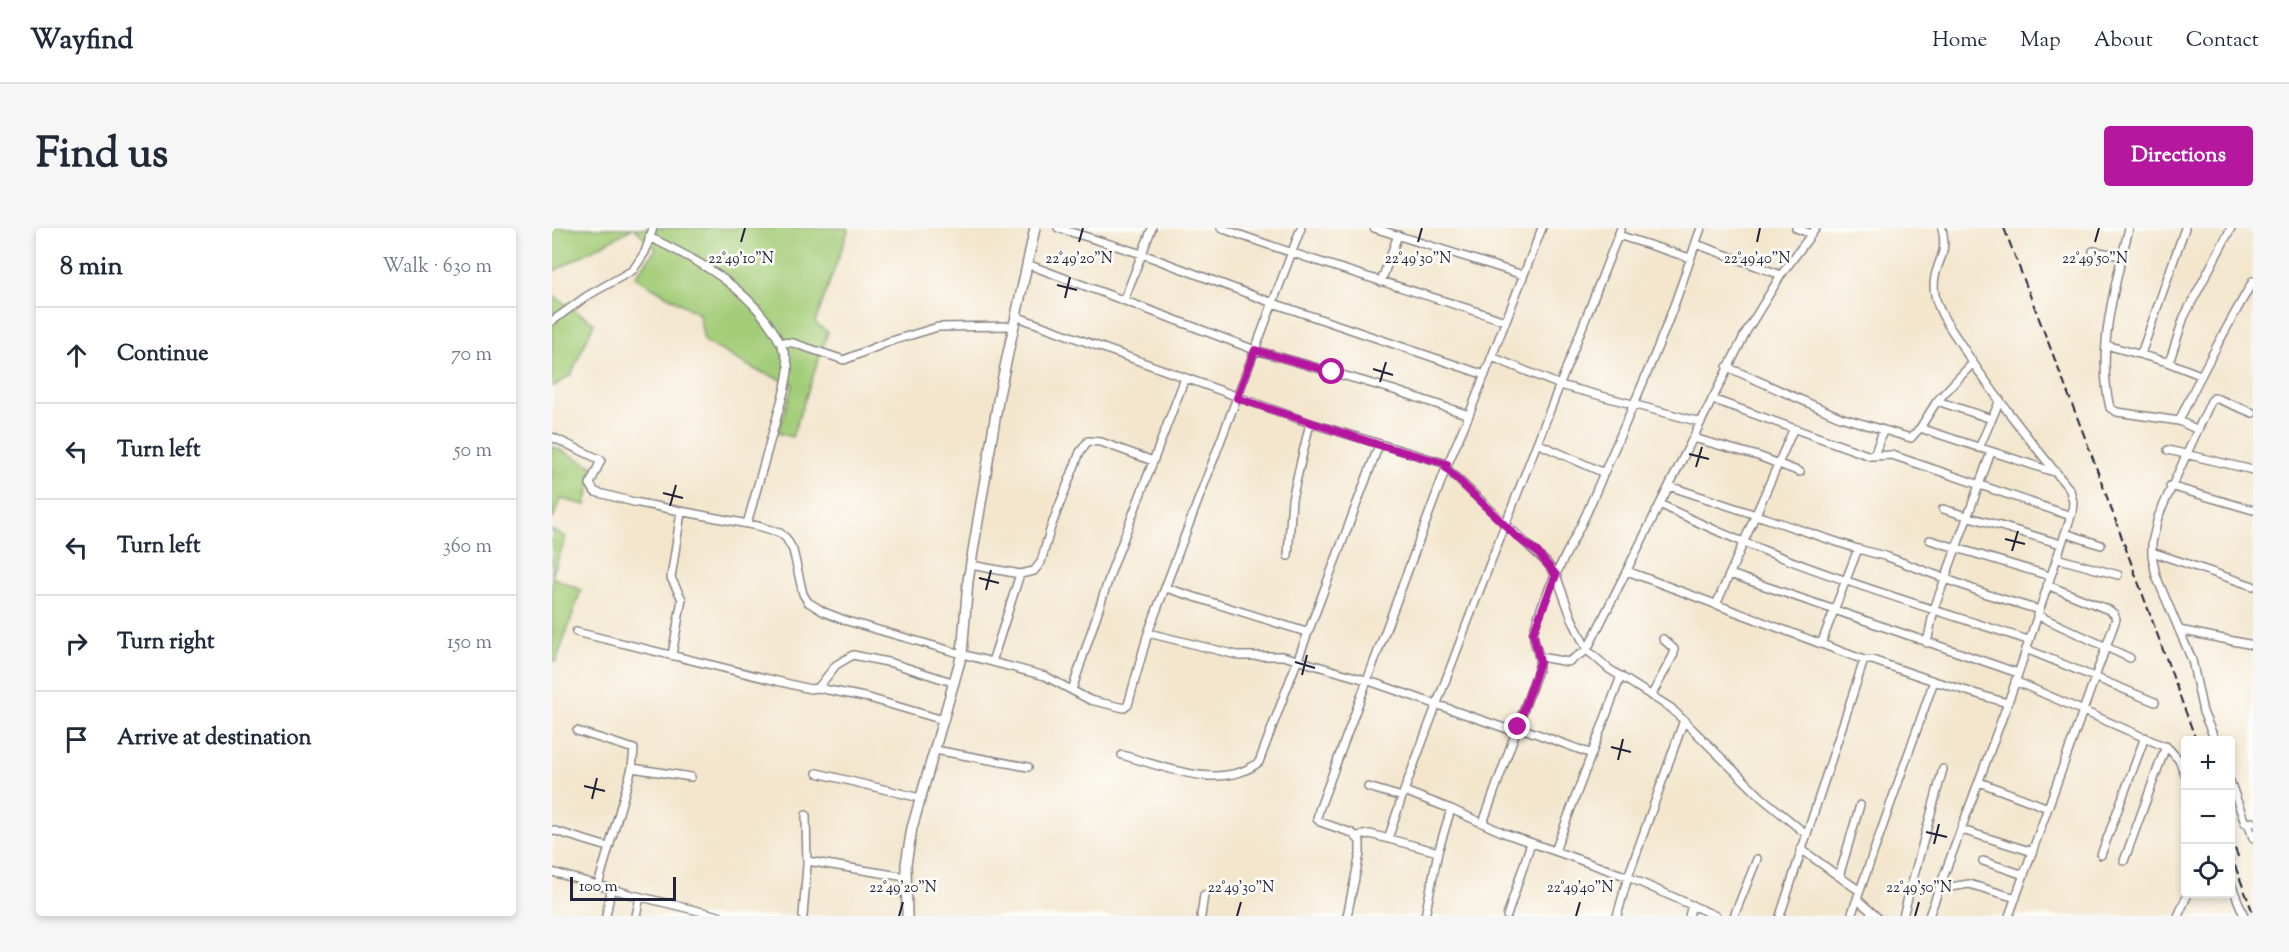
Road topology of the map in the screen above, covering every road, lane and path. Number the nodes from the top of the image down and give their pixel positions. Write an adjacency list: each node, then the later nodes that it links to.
1 (653, 228): 18 (street)
2 (1035, 228): 25 (street)
3 (1058, 228): 21 (street)
4 (1152, 228): 21 (street)
5 (1221, 228): 22 (street)
6 (1301, 228): 22 (street)
7 (1374, 228): 17 (street)
8 (1542, 228): 26 (street)
9 (1701, 228): 19 (street)
10 (1796, 228): 16 (street)
11 (1942, 228): 40 (street)
12 (2129, 228): 23 (street)
13 (2185, 228): 38 (street)
14 (2231, 228): 41 (street)
15 (1619, 231): 24 (street); 46 (street)
16 (1814, 231): 27 (street)
17 (1398, 235): 26 (street); 29 (street)
18 (649, 237): 32 (street); 35 (street)
19 (1695, 244): 24 (street); 27 (street)
20 (2093, 251): 23 (street)
21 (1142, 254): 30 (street); 31 (street)
22 (1292, 254): 29 (street); 31 (street)
23 (2122, 256): 36 (street)
24 (1690, 258): 51 (street)
25 (1027, 264): 30 (street); 33 (street)
26 (1523, 275): 34 (street)
27 (1781, 275): 42 (street)
28 (2253, 281): 44 (street)
29 (1381, 282): 34 (street)
30 (1124, 300): 37 (street)
31 (1273, 303): 37 (street); 43 (street)
32 (552, 321)
33 (1014, 321): 35 (street); 45 (street); 100 (street)
34 (1505, 321): 39 (street)
35 (780, 342): 88 (street)
36 (2106, 345): 38 (street); 55 (street)
37 (1255, 350): 47 (street); 53 (street)
38 (2141, 354): 41 (street)
39 (1492, 357): 43 (street); 46 (street)
40 (1972, 363): 49 (street); 50 (street)
41 (2169, 363): 44 (street)
42 (1727, 367): 48 (street); 61 (street)
43 (1485, 375): 53 (street)
44 (2200, 375): 55 (street)
45 (1185, 378): 47 (street); 71 (street)
46 (1560, 385): 51 (street); 64 (street)
47 (1237, 398): 57 (street); 111 (street)
48 (1712, 399): 56 (street); 59 (street)
49 (1936, 400): 54 (street); 58 (street)
50 (2000, 400): 54 (street); 77 (street)
51 (1635, 404): 56 (street); 76 (street)
52 (2253, 413): 60 (street)
53 (1469, 415): 73 (street)
54 (1992, 419): 66 (street)
55 (2179, 421): 60 (street)
56 (1701, 422): 63 (street)
57 (1311, 423): 65 (street); 98 (street)
58 (1920, 428): 61 (street); 66 (street)
59 (1793, 429): 70 (street); 72 (street)
60 (2198, 430): 69 (street)
61 (1883, 431): 70 (street)
62 (552, 437): 84 (street)
63 (1693, 438): 72 (street); 78 (street)
64 (1537, 443): 76 (street); 89 (street)
65 (1379, 445): 73 (street); 118 (street)
66 (1979, 448): 68 (street)
67 (2168, 450): 69 (street)
68 (1991, 452): 77 (street); 79 (street)
69 (2186, 454): 74 (street); 80 (street)
70 (1873, 456): 79 (street)
71 (1153, 461): 102 (street); 143 (street)
72 (1778, 464): 75 (street); 85 (street)
73 (1447, 466): 89 (street); 138 (street)
74 (2253, 470)
75 (1800, 472)
76 (1604, 473): 104 (street)
77 (2057, 473): 86 (street)
78 (1669, 486): 81 (street); 85 (street)
79 (1979, 486): 86 (street); 87 (street)
80 (2170, 486): 83 (street); 97 (street)
81 (1660, 504): 92 (street); 101 (street)
82 (1943, 509): 87 (street)
83 (2253, 510)
84 (681, 512): 88 (street); 129 (street)
85 (1755, 515): 92 (street); 95 (street)
86 (2071, 516): 90 (street)
87 (1968, 517): 93 (street); 96 (street)
88 (747, 524): 128 (street)
89 (1505, 525): 104 (street); 147 (street)
90 (2065, 533): 93 (street); 94 (street)
91 (1930, 540): 96 (street)
92 (1744, 543): 103 (street); 108 (street)
93 (2061, 544): 99 (street)
94 (2101, 545)
95 (1858, 549): 107 (street); 108 (street)
96 (1956, 549): 105 (street); 107 (street)
97 (2152, 552): 110 (street); 116 (street)
98 (1288, 556)
99 (2056, 558): 105 (street); 106 (street)
100 (971, 565): 102 (street); 128 (street)
101 (1627, 571): 112 (street); 127 (street)
102 (1020, 574): 134 (street)
103 (1730, 574): 112 (street); 114 (street)
104 (1556, 575): 127 (street); 130 (street)
105 (2050, 576): 109 (street)
106 (2118, 576)
107 (1946, 578): 113 (street); 115 (street)
108 (1846, 579): 113 (street); 114 (street)
109 (2047, 585): 115 (street); 125 (street)
110 (2253, 586)
111 (1166, 588): 118 (street); 119 (street)
112 (1716, 605): 123 (street)
113 (1935, 609): 121 (street); 122 (street)
114 (1835, 610): 122 (street); 123 (street)
115 (2038, 612): 121 (street); 125 (street)
116 (2179, 630): 124 (street); 154 (street)
117 (576, 632): 129 (street)
118 (1306, 632): 132 (street)
119 (1148, 633): 132 (street); 143 (street)
120 (1663, 639): 144 (street)
121 (2028, 640): 126 (street)
122 (1926, 643): 135 (street)
123 (1821, 644): 133 (street)
124 (2253, 645)
125 (2106, 647): 131 (street); 137 (street)
126 (2026, 649): 135 (street); 137 (street)
127 (1587, 650): 130 (street); 136 (street)
128 (962, 654): 134 (street); 141 (street)
129 (672, 655): 142 (street)
130 (1540, 657): 152 (street)
131 (2130, 658)
132 (1296, 660): 138 (street); 158 (street)
133 (1864, 660): 139 (street); 178 (street)
134 (992, 662): 143 (street)
135 (2018, 673): 140 (street)
136 (1621, 676): 144 (street); 157 (street)
137 (2095, 678): 145 (street); 148 (street)
138 (1365, 680): 147 (street); 179 (street)
139 (1934, 681): 146 (street); 201 (street)
140 (2015, 681): 146 (street); 148 (street)
141 (955, 683): 142 (street); 149 (street)
142 (818, 688): 149 (street)
143 (1072, 690)
144 (1651, 696): 150 (street)
145 (2155, 702)
146 (2007, 703): 165 (street)
147 (1436, 704): 152 (street); 168 (street)
148 (2084, 710): 153 (street); 172 (street)
149 (943, 720): 156 (street)
150 (1684, 720): 178 (street); 196 (street)
151 (577, 730): 161 (street)
152 (1517, 730): 157 (street); 174 (street)
153 (2145, 736): 155 (street); 188 (street)
154 (2213, 736)
155 (2166, 746): 159 (street); 192 (street)
156 (934, 750): 160 (street); 169 (street)
157 (1592, 754): 185 (street)
158 (1122, 755)
159 (2181, 764)
160 (1028, 767)
161 (632, 768): 164 (street); 183 (street)
162 (1943, 769): 225 (street)
163 (817, 773): 169 (street)
164 (691, 777)
165 (1979, 782): 172 (street); 177 (street)
166 (1368, 788): 168 (street)
167 (2233, 790): 175 (street)
168 (1403, 794): 171 (street); 181 (street)
169 (920, 798): 195 (street)
170 (1860, 805): 197 (street)
171 (1451, 808): 174 (street); 186 (street)
172 (2048, 808): 187 (street)
173 (806, 815): 190 (street)
174 (1483, 823): 182 (street)
175 (2250, 823): 180 (street)
176 (552, 830): 183 (street)
177 (1962, 830): 187 (street); 199 (street)
178 (1806, 834): 184 (street)
179 (1357, 836): 181 (street); 215 (street)
180 (2253, 838)
181 (1388, 839): 186 (street)
182 (1531, 843): 185 (street); 217 (street)
183 (608, 847): 198 (street)
184 (1801, 849): 197 (street); 222 (street)
185 (1555, 851): 196 (street)
186 (1438, 852): 216 (street)
187 (2033, 852): 194 (street)
188 (2101, 855)
189 (1756, 859): 221 (street)
190 (807, 861): 195 (street); 212 (street)
191 (1983, 861): 194 (street)
192 (2124, 861)
193 (552, 872): 198 (street)
194 (2024, 875): 205 (street)
195 (906, 877): 213 (street)
196 (1628, 877): 208 (street); 218 (street)
197 (1841, 878): 201 (street)
198 (598, 885): 200 (street)
199 (1941, 885): 205 (street); 226 (street)
200 (611, 889): 204 (street); 209 (street)
201 (1860, 891): 207 (street)
202 (2235, 894): 229 (street)
203 (1204, 895): 214 (street)
204 (640, 897): 210 (street); 211 (street)
205 (2016, 898): 227 (street)
206 (2186, 898): 228 (street)
207 (1857, 899): 223 (street); 224 (street)
208 (1692, 905): 219 (street); 220 (street)
209 (606, 916)
210 (636, 916)
211 (719, 916)
212 (803, 916)
213 (907, 916)
214 (1201, 916)
215 (1347, 916)
216 (1425, 916)
217 (1507, 916)
218 (1617, 916)
219 (1689, 916)
220 (1716, 916)
221 (1734, 916)
222 (1780, 916)
223 (1851, 916)
224 (1876, 916)
225 (1903, 916)
226 (1929, 916)
227 (2009, 916)
228 (2178, 916)
229 (2244, 916)

